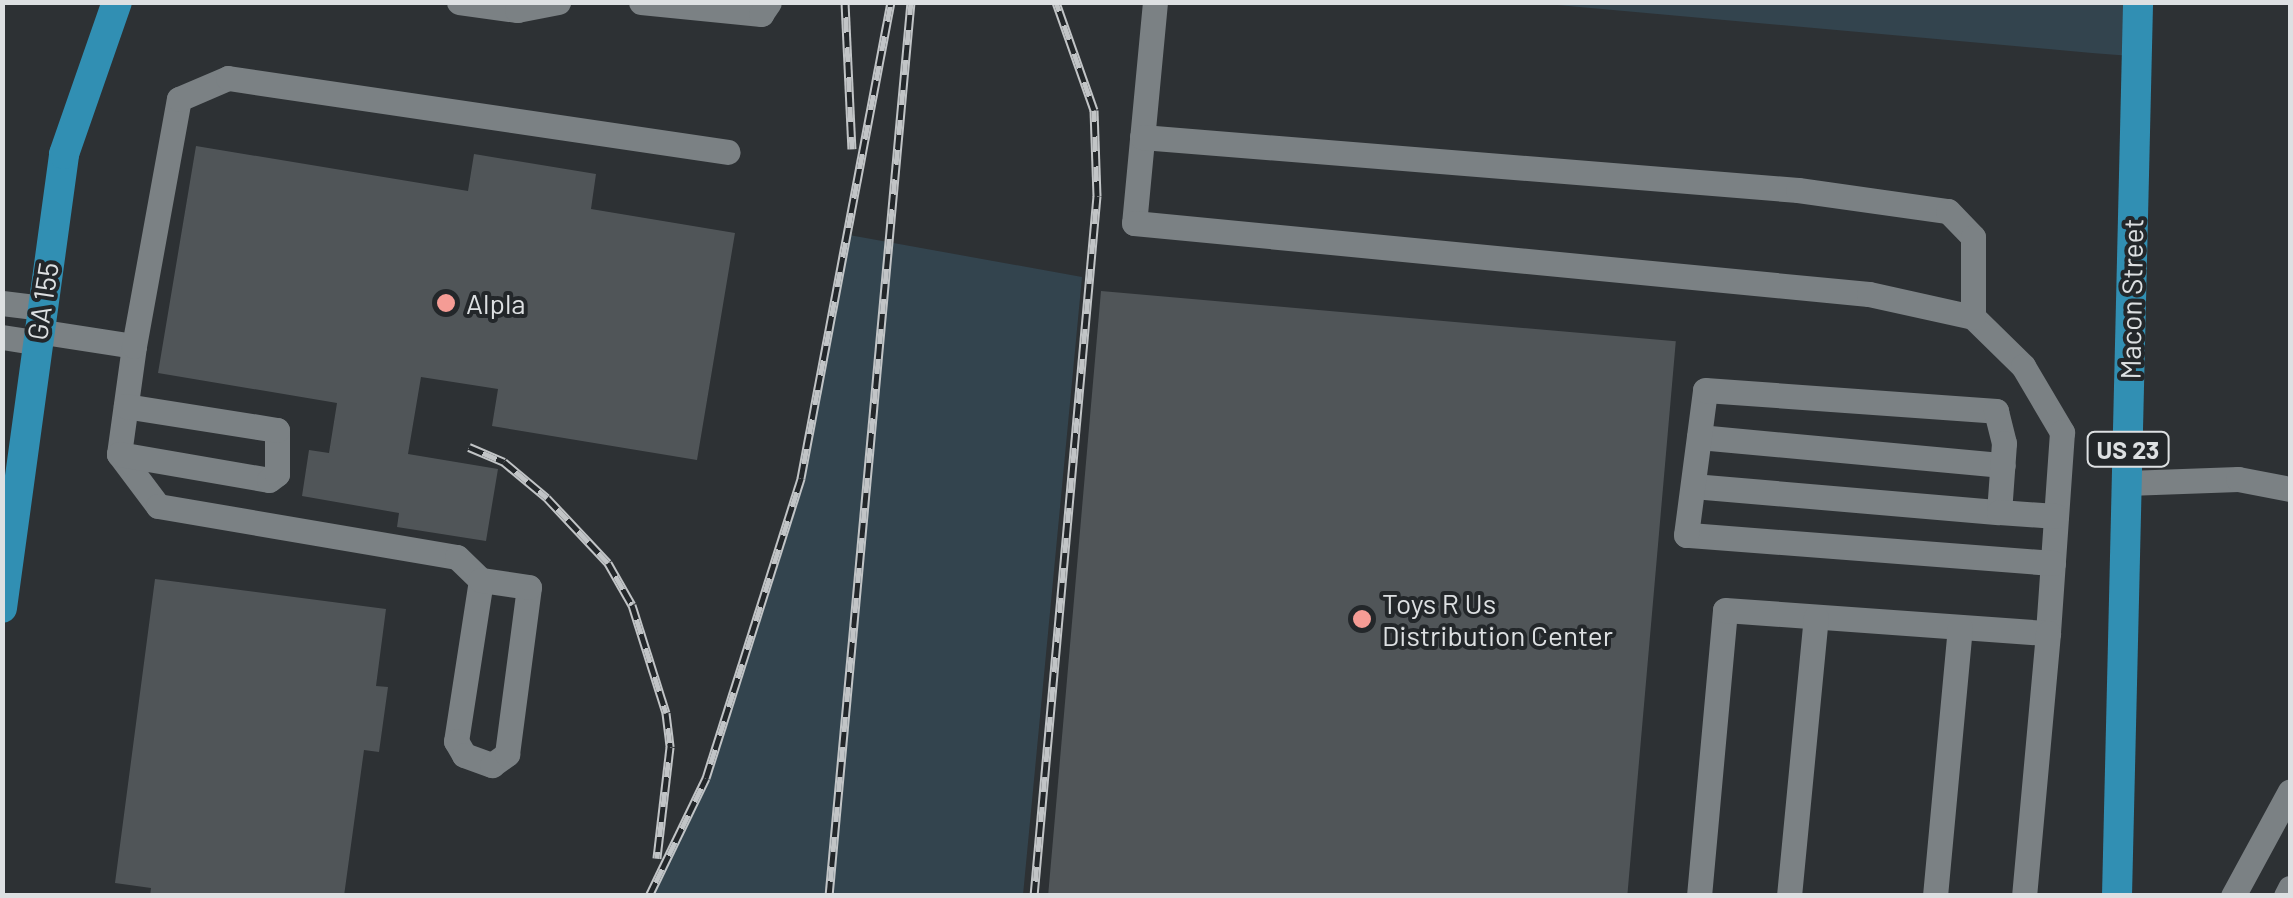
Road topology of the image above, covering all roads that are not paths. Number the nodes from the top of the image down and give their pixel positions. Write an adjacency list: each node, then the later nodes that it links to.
1 (117, 2): 12 (main road, GA 155 / GA 155)
2 (459, 2): 3 (street)
3 (558, 2)
4 (641, 2): 5 (street)
5 (769, 2)
6 (1155, 2): 8 (street)
7 (2138, 2): 19 (main road, Macon Street / US 23)
8 (1142, 137): 11 (street); 11 (street)
9 (728, 152): 14 (street)
10 (2, 302): 12 (street)
11 (1972, 317): 23 (street)
12 (38, 327): 13 (street); 14 (street); 26 (main road, GA 155 / GA 155)
13 (2, 337)
14 (134, 346): 15 (street)
15 (126, 406): 17 (street); 17 (street)
16 (1699, 437): 18 (street); 18 (street); 20 (street)
17 (120, 454): 25 (street)
18 (2003, 465): 22 (street)
19 (2127, 483): 21 (street); 36 (main road, Macon Street / US 23)
20 (1693, 486): 22 (street); 24 (street)
21 (2290, 489)
22 (1999, 512): 23 (street)
23 (2056, 516): 24 (street)
24 (2053, 562): 29 (street)
25 (481, 580): 25 (street)
26 (2, 608)
27 (1816, 617): 28 (street); 32 (street); 33 (street)
28 (1960, 627): 29 (street); 34 (street)
29 (2048, 633): 35 (street)
30 (2290, 791): 37 (street)
31 (2290, 888): 38 (street)
32 (1699, 896)
33 (1789, 896)
34 (1935, 896)
35 (2024, 896)
36 (2117, 896)
37 (2233, 896)
38 (2286, 896)

